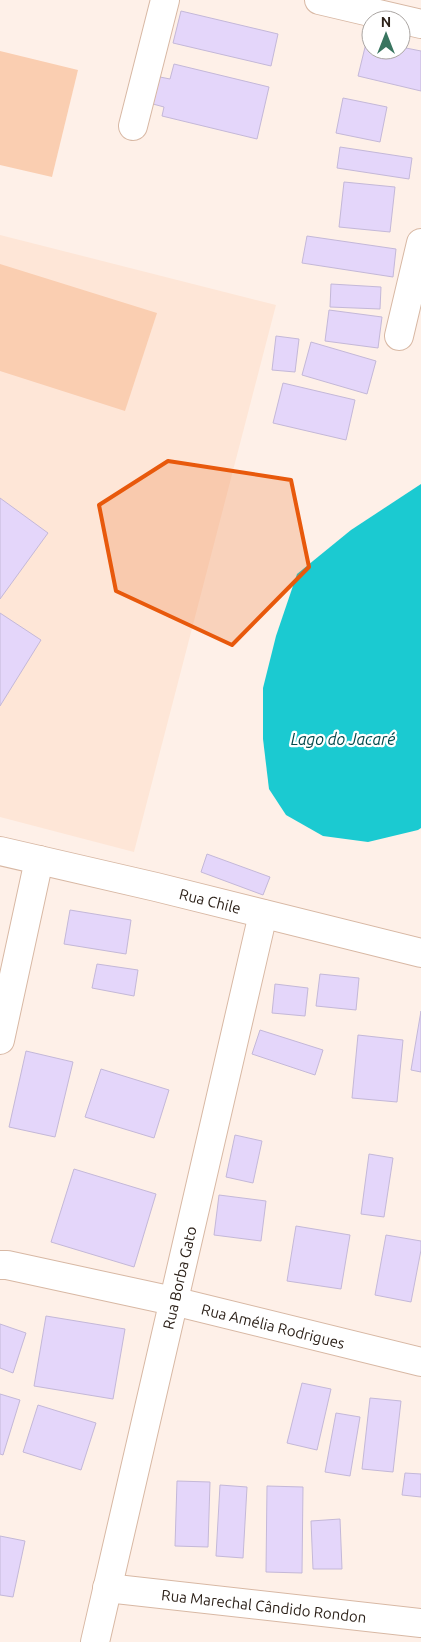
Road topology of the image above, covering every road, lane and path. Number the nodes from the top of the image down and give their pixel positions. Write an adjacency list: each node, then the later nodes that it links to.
1 (165, 0): 4 (street)
2 (320, 0): 3 (street)
3 (421, 24)
4 (133, 126)
5 (421, 243): 6 (street)
6 (400, 336)
7 (0, 851): 8 (street, Rua Chile)
8 (39, 860): 9 (street, Rua Chile); 11 (street)
9 (263, 914): 10 (street, Rua Chile); 13 (street, Rua Borba Gato)
10 (421, 953)
11 (0, 1040)
12 (2, 1264): 13 (street, Rua Amélia Rodrigues)
13 (173, 1301): 14 (street, Rua Amélia Rodrigues); 15 (street, Rua Borba Gato)
14 (421, 1362)
15 (107, 1588): 16 (street, Rua Marechal Cândido Rondon); 17 (street, Rua Borba Gato)
16 (421, 1623)
17 (95, 1642)

